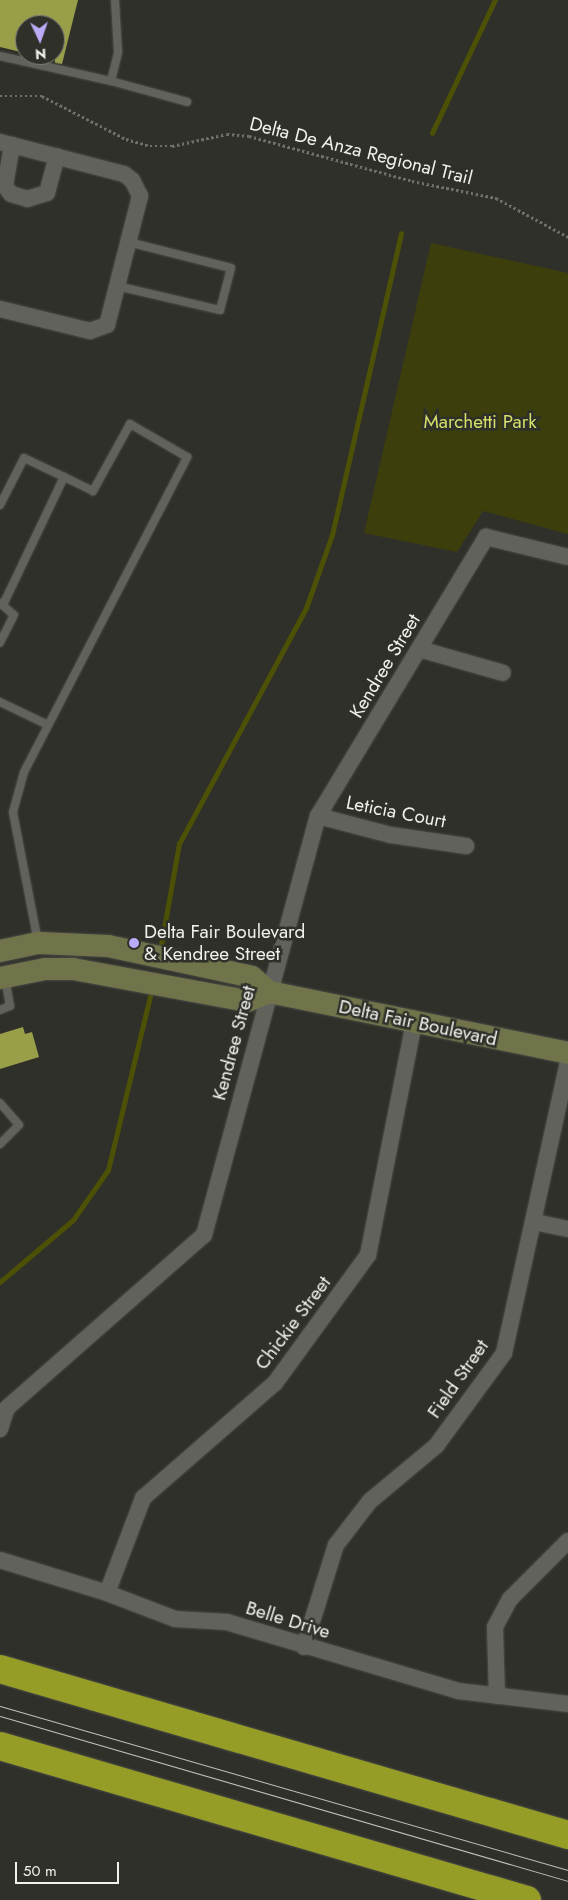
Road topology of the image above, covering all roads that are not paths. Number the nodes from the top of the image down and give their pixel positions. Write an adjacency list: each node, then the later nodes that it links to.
1 (115, 0): 3 (lane)
2 (0, 56): 3 (lane)
3 (111, 81): 4 (lane)
4 (187, 102)
5 (6, 143): 6 (street); 6 (street)
6 (57, 156): 7 (street)
7 (128, 242): 8 (street); 8 (lane)
8 (117, 286): 9 (street)
9 (0, 309)
10 (64, 477): 11 (lane); 13 (lane); 18 (lane)
11 (0, 505)
12 (568, 557): 15 (street, Kendree Street)
13 (1, 604): 14 (lane)
14 (0, 643)
15 (419, 649): 16 (street); 19 (street, Kendree Street)
16 (503, 673)
17 (0, 702): 18 (lane)
18 (48, 725): 21 (lane)
19 (318, 816): 20 (street, Leticia Court); 24 (street, Kendree Street)
20 (466, 846)
21 (39, 944): 22 (main road, Delta Fair Boulevard); 24 (main road, Delta Fair Boulevard)
22 (0, 951)
23 (2, 977): 24 (main road); 25 (lane)
24 (269, 992): 26 (main road, Delta Fair Boulevard); 33 (street, Kendree Street)
25 (0, 1010)
26 (414, 1023): 27 (main road, Delta Fair Boulevard); 36 (street, Chickie Street)
27 (568, 1053)
28 (568, 1060): 31 (street, Field Street)
29 (0, 1103): 30 (lane)
30 (0, 1144)
31 (535, 1222): 32 (street); 37 (street, Field Street)
32 (568, 1229)
33 (0, 1429)
34 (568, 1541): 39 (street)
35 (0, 1560): 36 (street, Belle Drive)
36 (107, 1593): 37 (street, Belle Drive)
37 (304, 1647): 39 (street, Belle Drive)
38 (0, 1669): 42 (highway)
39 (497, 1696): 40 (street, Belle Drive)
40 (568, 1704)
41 (0, 1746): 43 (highway)
42 (568, 1835)
43 (527, 1900)

